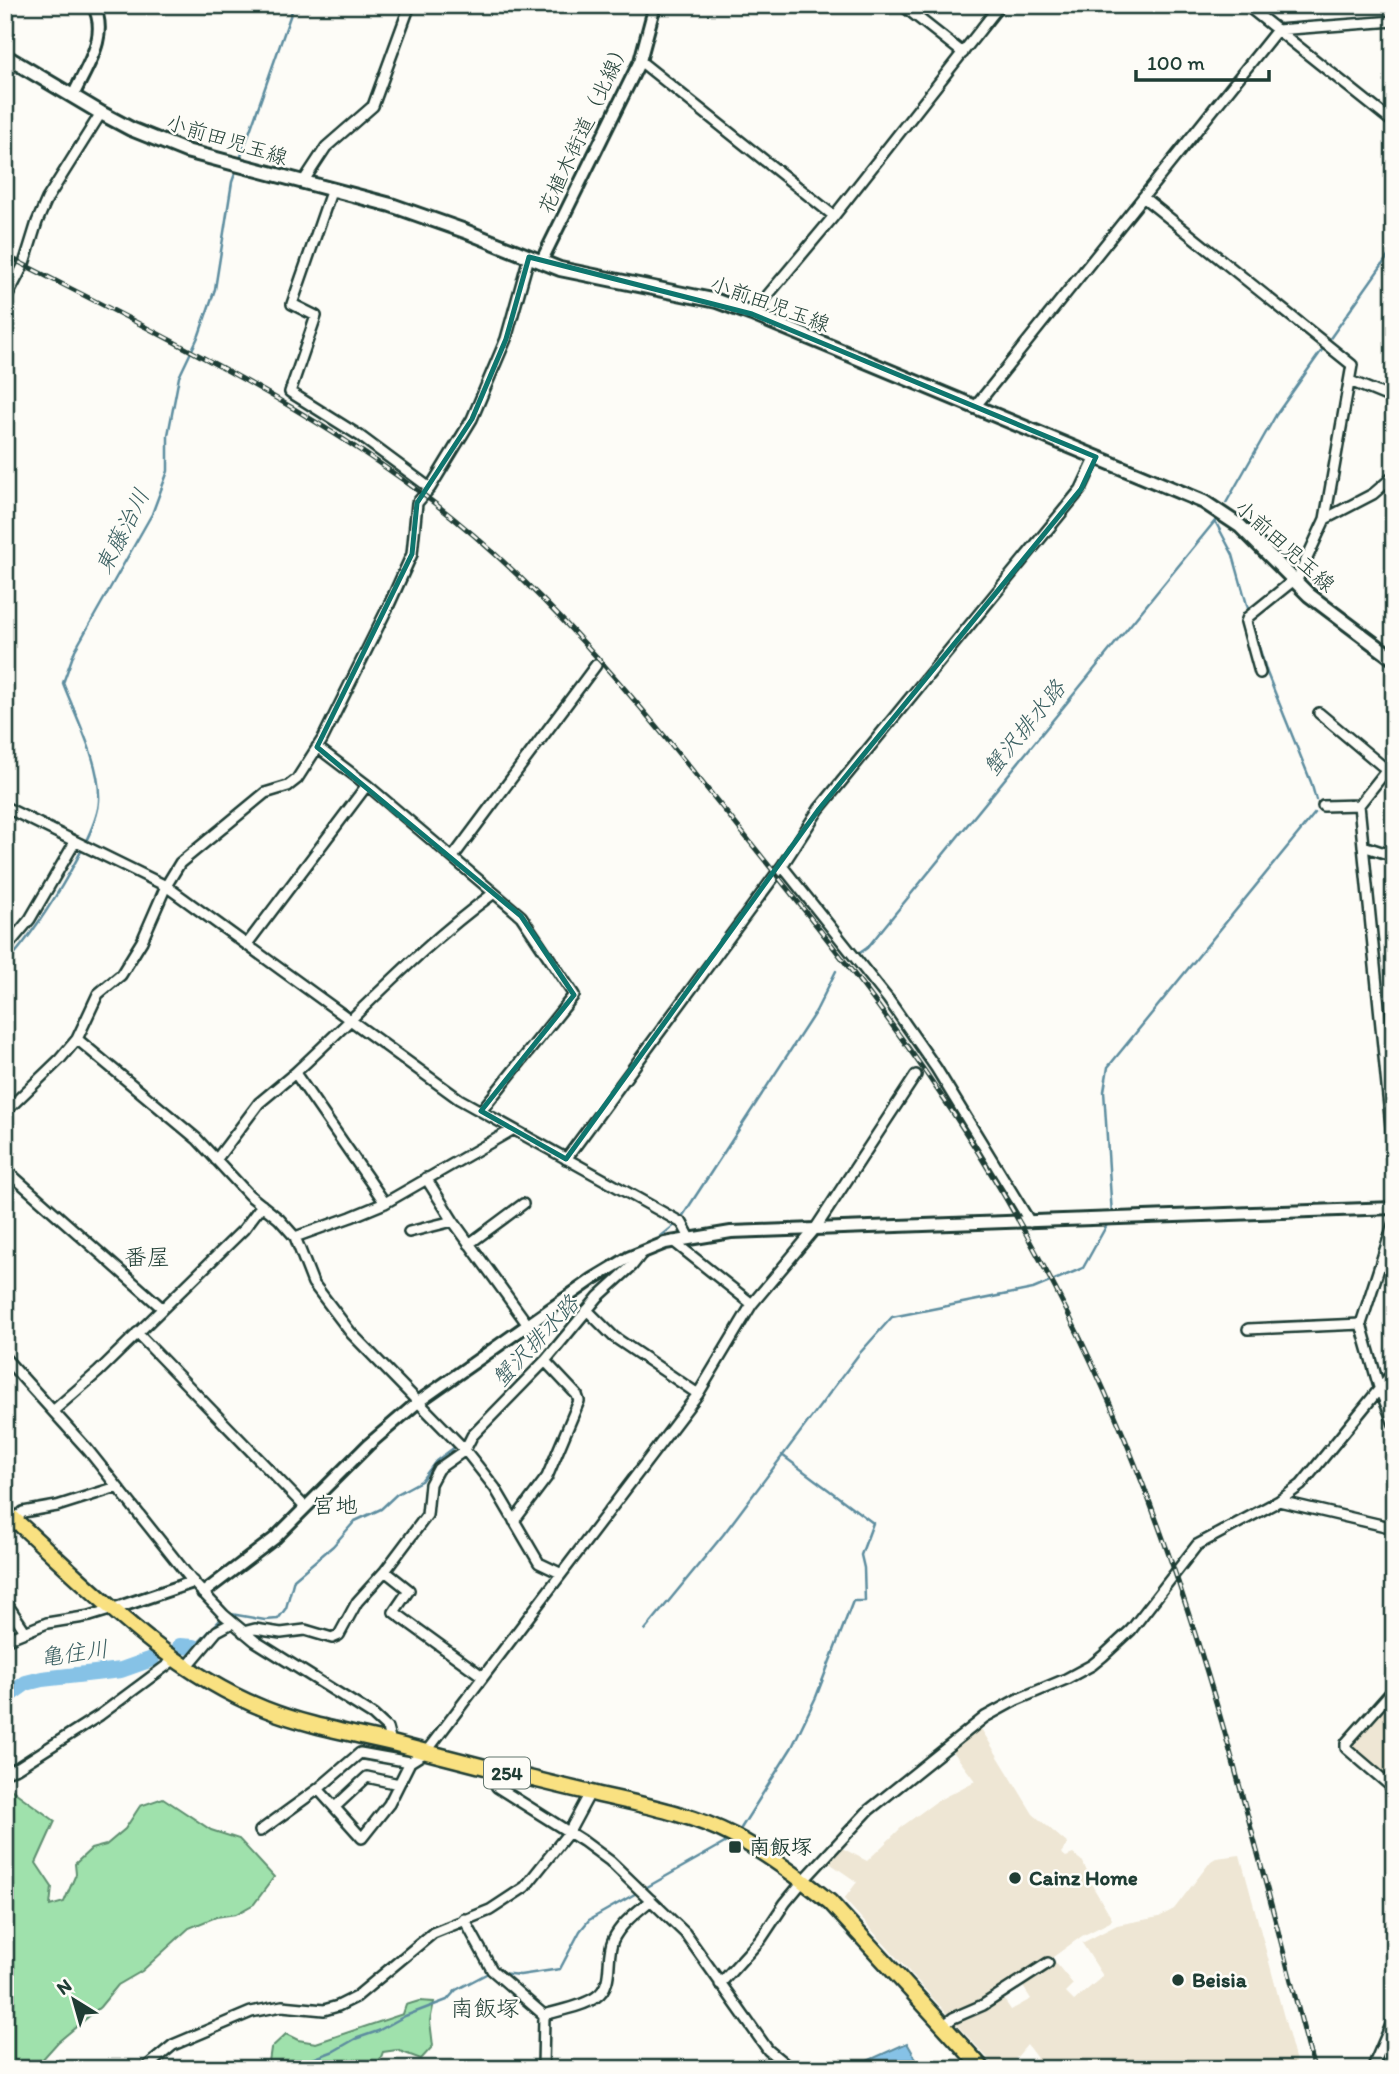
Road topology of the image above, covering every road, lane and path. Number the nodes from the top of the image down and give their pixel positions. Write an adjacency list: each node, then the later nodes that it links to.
1 (93, 5): 14 (street)
2 (410, 5): 17 (street)
3 (655, 5): 13 (street, 花植木街道（北線）)
4 (902, 5): 11 (street)
5 (1000, 5): 11 (street)
6 (1246, 5): 8 (street)
7 (1262, 5): 8 (street)
8 (1263, 19): 10 (street)
9 (1394, 21): 10 (street)
10 (1277, 30): 16 (street); 19 (street)
11 (963, 53): 20 (street)
12 (5, 56): 14 (main road, 小前田児玉線)
13 (640, 61): 20 (street); 21 (street, 花植木街道（北線）)
14 (72, 96): 15 (main road, 小前田児玉線)
15 (101, 113): 17 (main road, 小前田児玉線); 22 (street)
16 (1394, 123)
17 (303, 182): 18 (main road, 小前田児玉線)
18 (332, 188): 21 (main road, 小前田児玉線); 29 (street)
19 (1143, 197): 24 (street); 26 (street)
20 (834, 216): 23 (street)
21 (535, 259): 23 (main road, 小前田児玉線); 29 (street)
22 (5, 301)
23 (752, 314): 26 (main road, 小前田児玉線)
24 (1350, 381): 25 (street); 30 (street)
25 (1394, 399)
26 (975, 407): 27 (main road, 小前田児玉線)
27 (1096, 457): 31 (main road, 小前田児玉線); 47 (street)
28 (1394, 476): 30 (street)
29 (430, 488): 36 (street)
30 (1325, 519): 31 (street)
31 (1295, 581): 32 (main road, 小前田児玉線); 34 (street)
32 (1394, 659)
33 (596, 665): 46 (street)
34 (1260, 673)
35 (1319, 713): 38 (street)
36 (317, 747): 39 (street); 48 (street)
37 (1394, 761): 38 (street)
38 (1387, 770): 40 (street)
39 (367, 785): 46 (street); 50 (street)
40 (1359, 805): 41 (street); 44 (street)
41 (1323, 806)
42 (5, 807): 43 (street)
43 (75, 842): 48 (street); 51 (street)
44 (1363, 846): 45 (street); 59 (street)
45 (1394, 856)
46 (453, 857): 49 (street)
47 (782, 866): 60 (street); 69 (street)
48 (166, 886): 50 (street); 53 (street)
49 (494, 893): 52 (street); 56 (street)
50 (247, 944): 52 (street)
51 (5, 949)
52 (353, 1020): 54 (street); 56 (street)
53 (77, 1039): 57 (street); 61 (street)
54 (295, 1073): 61 (street); 64 (street)
55 (916, 1075): 71 (street)
56 (481, 1111): 58 (street)
57 (5, 1112)
58 (512, 1130): 60 (street); 63 (street)
59 (1394, 1157)
60 (566, 1159): 74 (street)
61 (216, 1160): 66 (street)
62 (5, 1169): 79 (street)
63 (425, 1178): 64 (street); 68 (street)
64 (385, 1203): 73 (street)
65 (523, 1204): 76 (street)
66 (262, 1205): 73 (street); 79 (street)
67 (1394, 1208): 69 (street)
68 (453, 1221): 72 (street); 76 (street)
69 (1030, 1222): 71 (street)
70 (1394, 1222): 81 (street)
71 (815, 1229): 74 (street); 78 (street)
72 (409, 1232)
73 (295, 1237): 90 (street)
74 (690, 1238): 75 (street)
75 (673, 1241): 77 (street); 78 (street)
76 (469, 1244): 82 (street)
77 (644, 1251): 80 (street); 82 (street)
78 (752, 1304): 89 (street)
79 (162, 1308): 84 (street)
80 (587, 1310): 86 (street); 89 (street)
81 (1361, 1324): 83 (street); 88 (street)
82 (528, 1325): 90 (street)
83 (1248, 1329)
84 (137, 1333): 91 (street); 96 (street)
85 (5, 1358): 91 (street)
86 (545, 1361): 93 (street); 98 (street)
87 (1394, 1371): 88 (street)
88 (1378, 1387): 92 (street); 95 (street)
89 (698, 1394): 101 (street)
90 (418, 1402): 93 (street); 96 (street)
91 (53, 1411): 94 (street)
92 (1394, 1424)
93 (465, 1450): 98 (street); 100 (street)
94 (117, 1487): 97 (street); 102 (street)
95 (1279, 1501): 99 (street); 126 (street)
96 (304, 1506): 103 (street)
97 (8, 1520): 105 (highway, 254)
98 (514, 1521): 101 (street)
99 (1394, 1528)
100 (385, 1571): 108 (street); 112 (street)
101 (560, 1573): 112 (street)
102 (193, 1582): 103 (street); 105 (street)
103 (203, 1593): 106 (street)
104 (5, 1601): 107 (street)
105 (113, 1609): 107 (street); 110 (highway, 254)
106 (232, 1623): 108 (street); 111 (street)
107 (25, 1630): 109 (street)
108 (243, 1632): 114 (street)
109 (5, 1640)
110 (174, 1660): 111 (highway, 254); 118 (street)
111 (186, 1668): 114 (highway, 254)
112 (482, 1676): 115 (street)
113 (1394, 1689): 121 (street)
114 (391, 1743): 115 (highway, 254)
115 (426, 1752): 116 (street); 117 (highway, 254)
116 (410, 1762): 119 (street); 120 (street)
117 (492, 1769): 122 (highway, 254); 125 (street)
118 (5, 1772)
119 (400, 1784): 123 (street); 123 (street)
120 (318, 1789): 123 (street); 124 (street)
121 (1394, 1789)
122 (590, 1793): 125 (street); 126 (highway, 254)
123 (335, 1807)
124 (260, 1831)
125 (569, 1832): 127 (street); 128 (street)
126 (804, 1881): 130 (street); 133 (highway, 254)
127 (651, 1900): 130 (street); 131 (street)
128 (464, 1920): 131 (street); 134 (street)
129 (1048, 1963): 133 (street)
130 (720, 1984): 136 (street)
131 (544, 2015): 135 (street)
132 (1394, 2018): 138 (street)
133 (943, 2026): 137 (highway, 254)
134 (144, 2069)
135 (543, 2069)
136 (791, 2069)
137 (983, 2069)
138 (1372, 2069)

